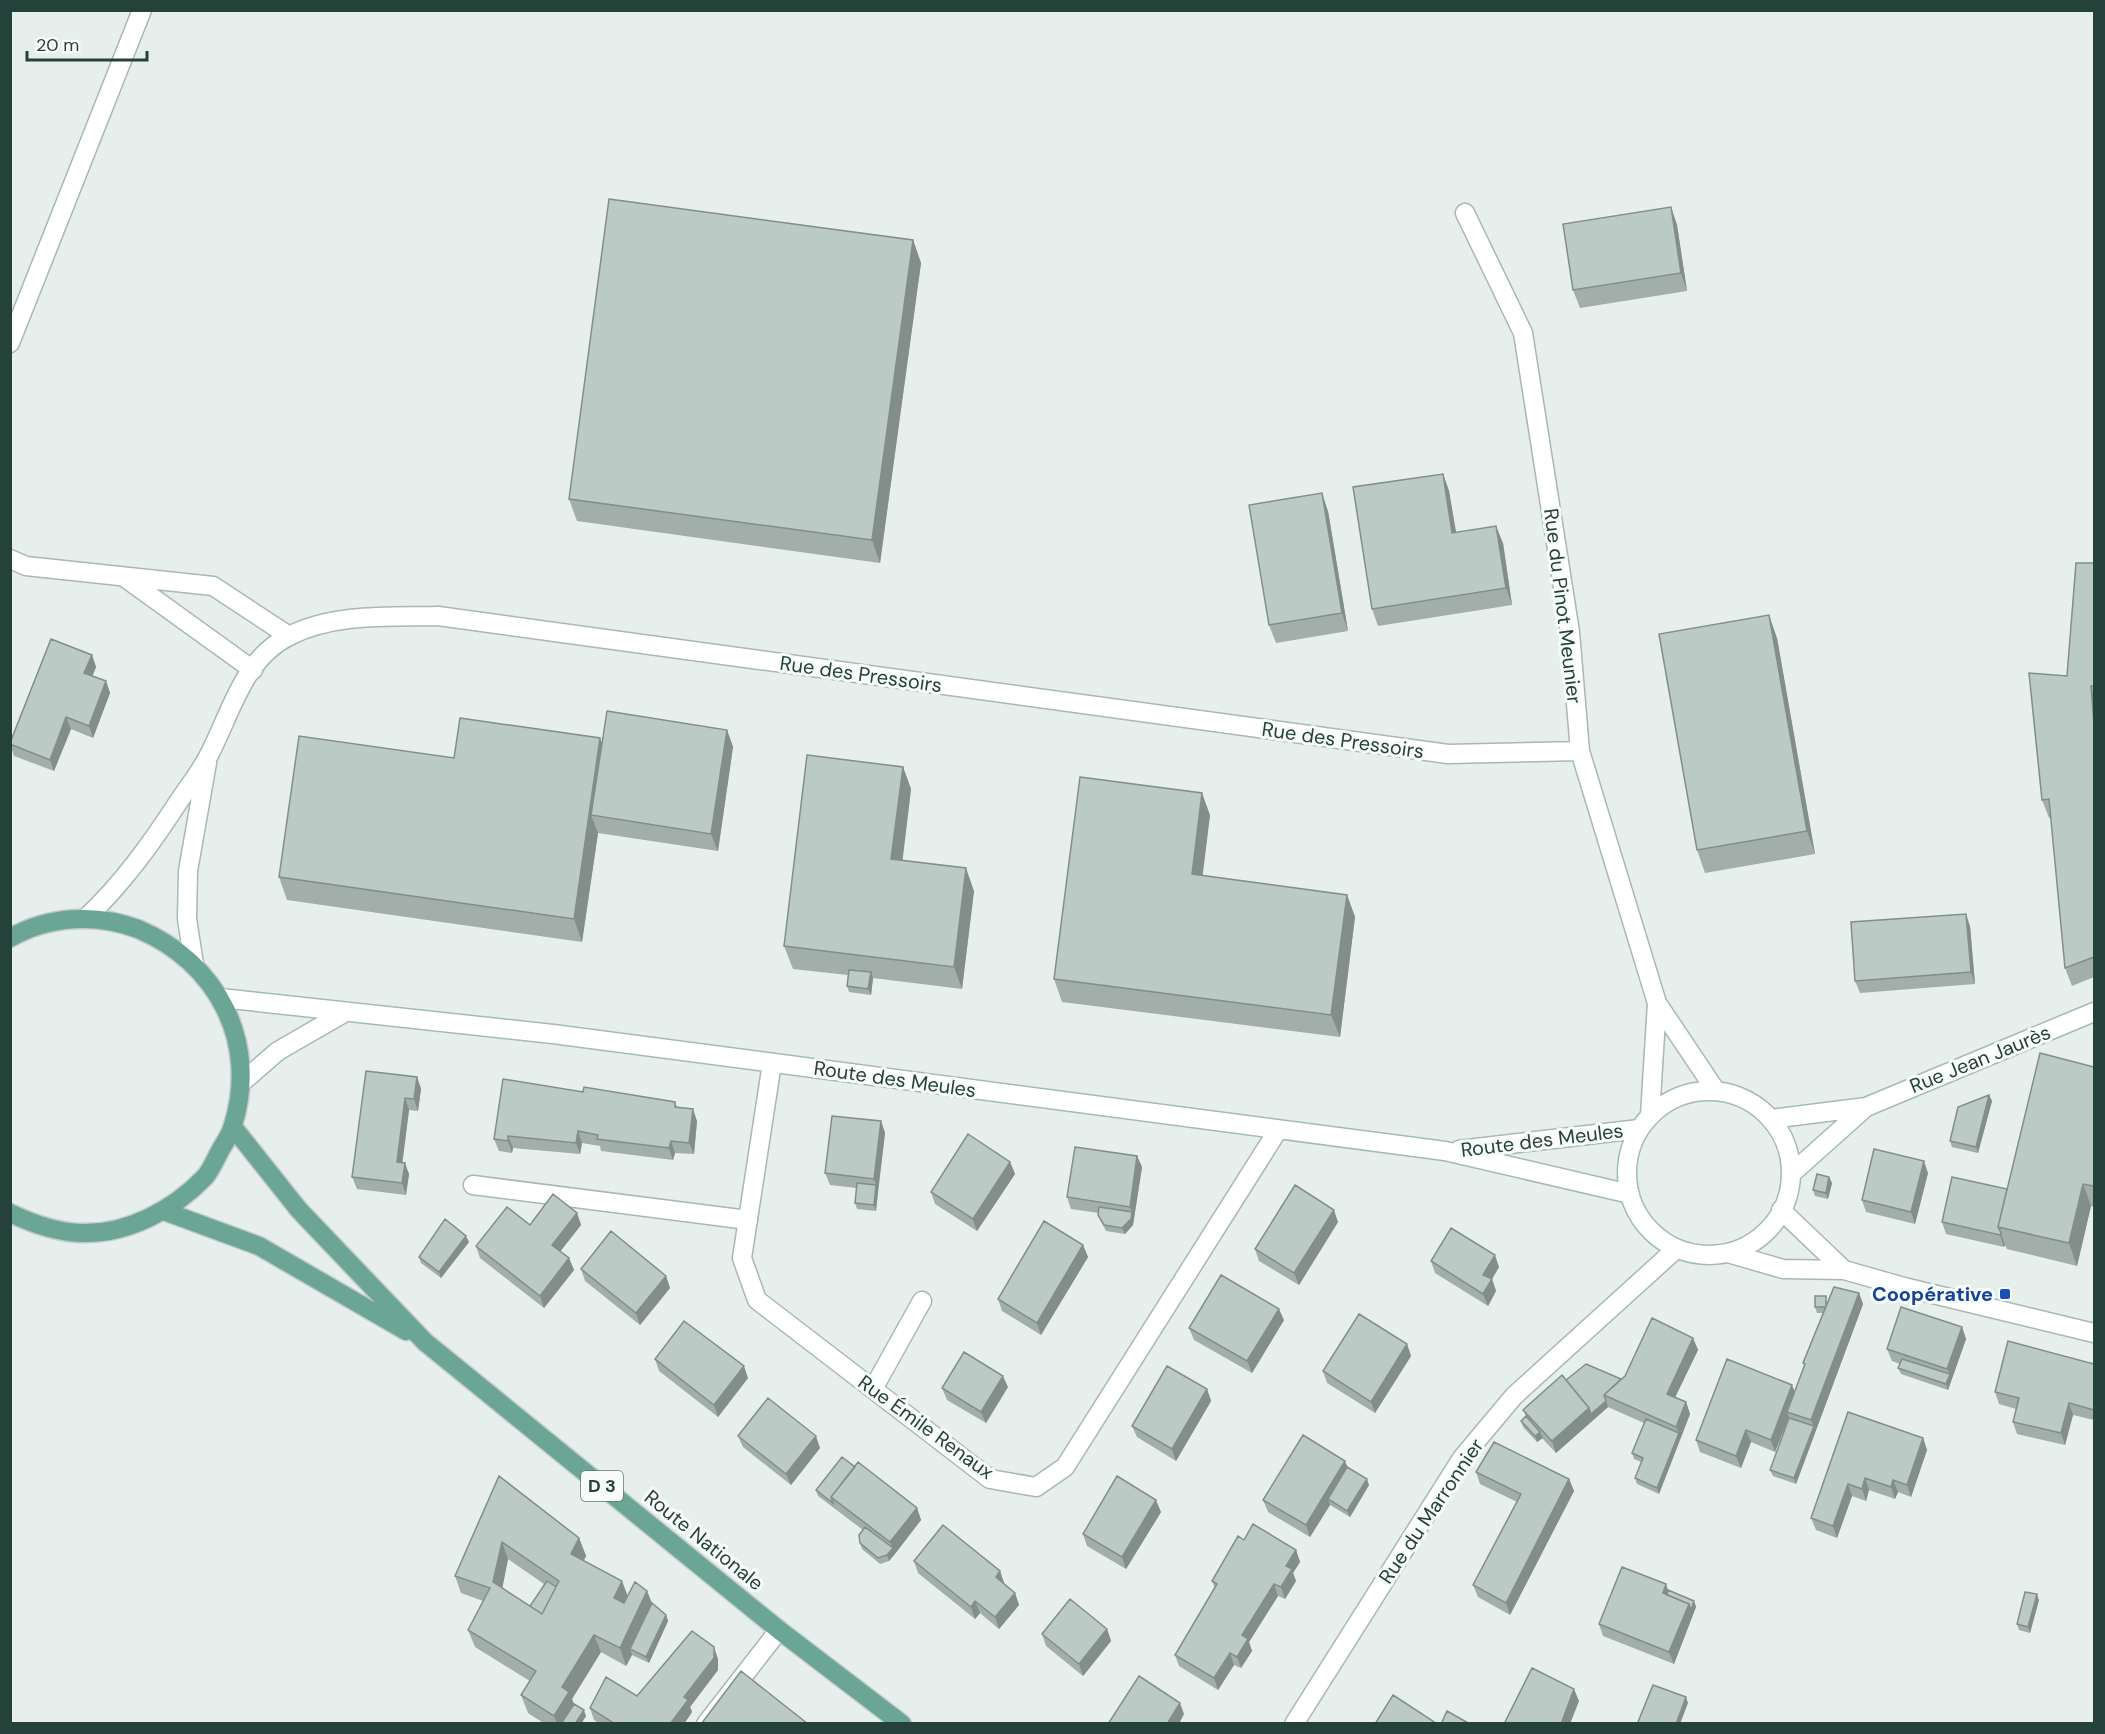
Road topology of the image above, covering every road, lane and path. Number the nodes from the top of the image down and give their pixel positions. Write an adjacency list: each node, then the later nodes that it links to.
1 (142, 10): 3 (street)
2 (1465, 213): 8 (street, Rue du Pinot Meunier)
3 (10, 343)
4 (10, 560): 5 (street)
5 (122, 576): 6 (street); 7 (street)
6 (289, 636): 7 (street, Rue des Pressoirs); 8 (street, Rue des Pressoirs)
7 (253, 670): 9 (street, Rue des Pressoirs)
8 (1581, 751): 14 (street, Rue du Pinot Meunier)
9 (209, 755): 10 (street, Rue des Pressoirs); 12 (street, Rue des Pressoirs)
10 (86, 918): 11 (main road); 12 (main road)
11 (10, 938)
12 (194, 964): 13 (main road)
13 (221, 998): 16 (street, Route des Meules); 18 (main road)
14 (1657, 1004): 19 (street, Rue du Pinot Meunier); 22 (street, Rue du Pinot Meunier)
15 (2094, 1012): 20 (street, Rue Jean Jaurès)
16 (344, 1013): 17 (street, Route des Meules); 18 (street)
17 (772, 1063): 24 (street, Route des Meules); 32 (street, Rue Émile Renaux)
18 (241, 1083): 23 (main road)
19 (1716, 1091): 21 (street); 22 (street)
20 (1866, 1107): 21 (street, Rue Jean Jaurès); 26 (street, Rue Jean Jaurès)
21 (1771, 1119): 26 (street)
22 (1645, 1122): 25 (street, Route des Meules); 28 (street)
23 (233, 1127): 30 (main road); 38 (main road, D 3)
24 (1278, 1130): 25 (street, Route des Meules); 39 (street, Rue Émile Renaux)
25 (1445, 1151): 28 (street, Route des Meules)
26 (1791, 1174): 29 (street)
27 (473, 1185): 32 (street)
28 (1630, 1194): 33 (street)
29 (1781, 1210): 34 (street); 35 (street)
30 (164, 1211): 31 (main road); 38 (main road, D 3)
31 (10, 1213)
32 (748, 1220): 39 (street, Rue Émile Renaux)
33 (1676, 1249): 34 (street); 43 (street, Rue du Marronnier)
34 (1728, 1253): 35 (street)
35 (1844, 1270): 37 (street)
36 (922, 1301): 39 (street)
37 (2094, 1333)
38 (425, 1342): 40 (main road, Route Nationale / D 3)
39 (873, 1389)
40 (779, 1630): 41 (street); 42 (main road, Route Nationale / D 3)
41 (706, 1724)
42 (902, 1724)
43 (1294, 1724)

